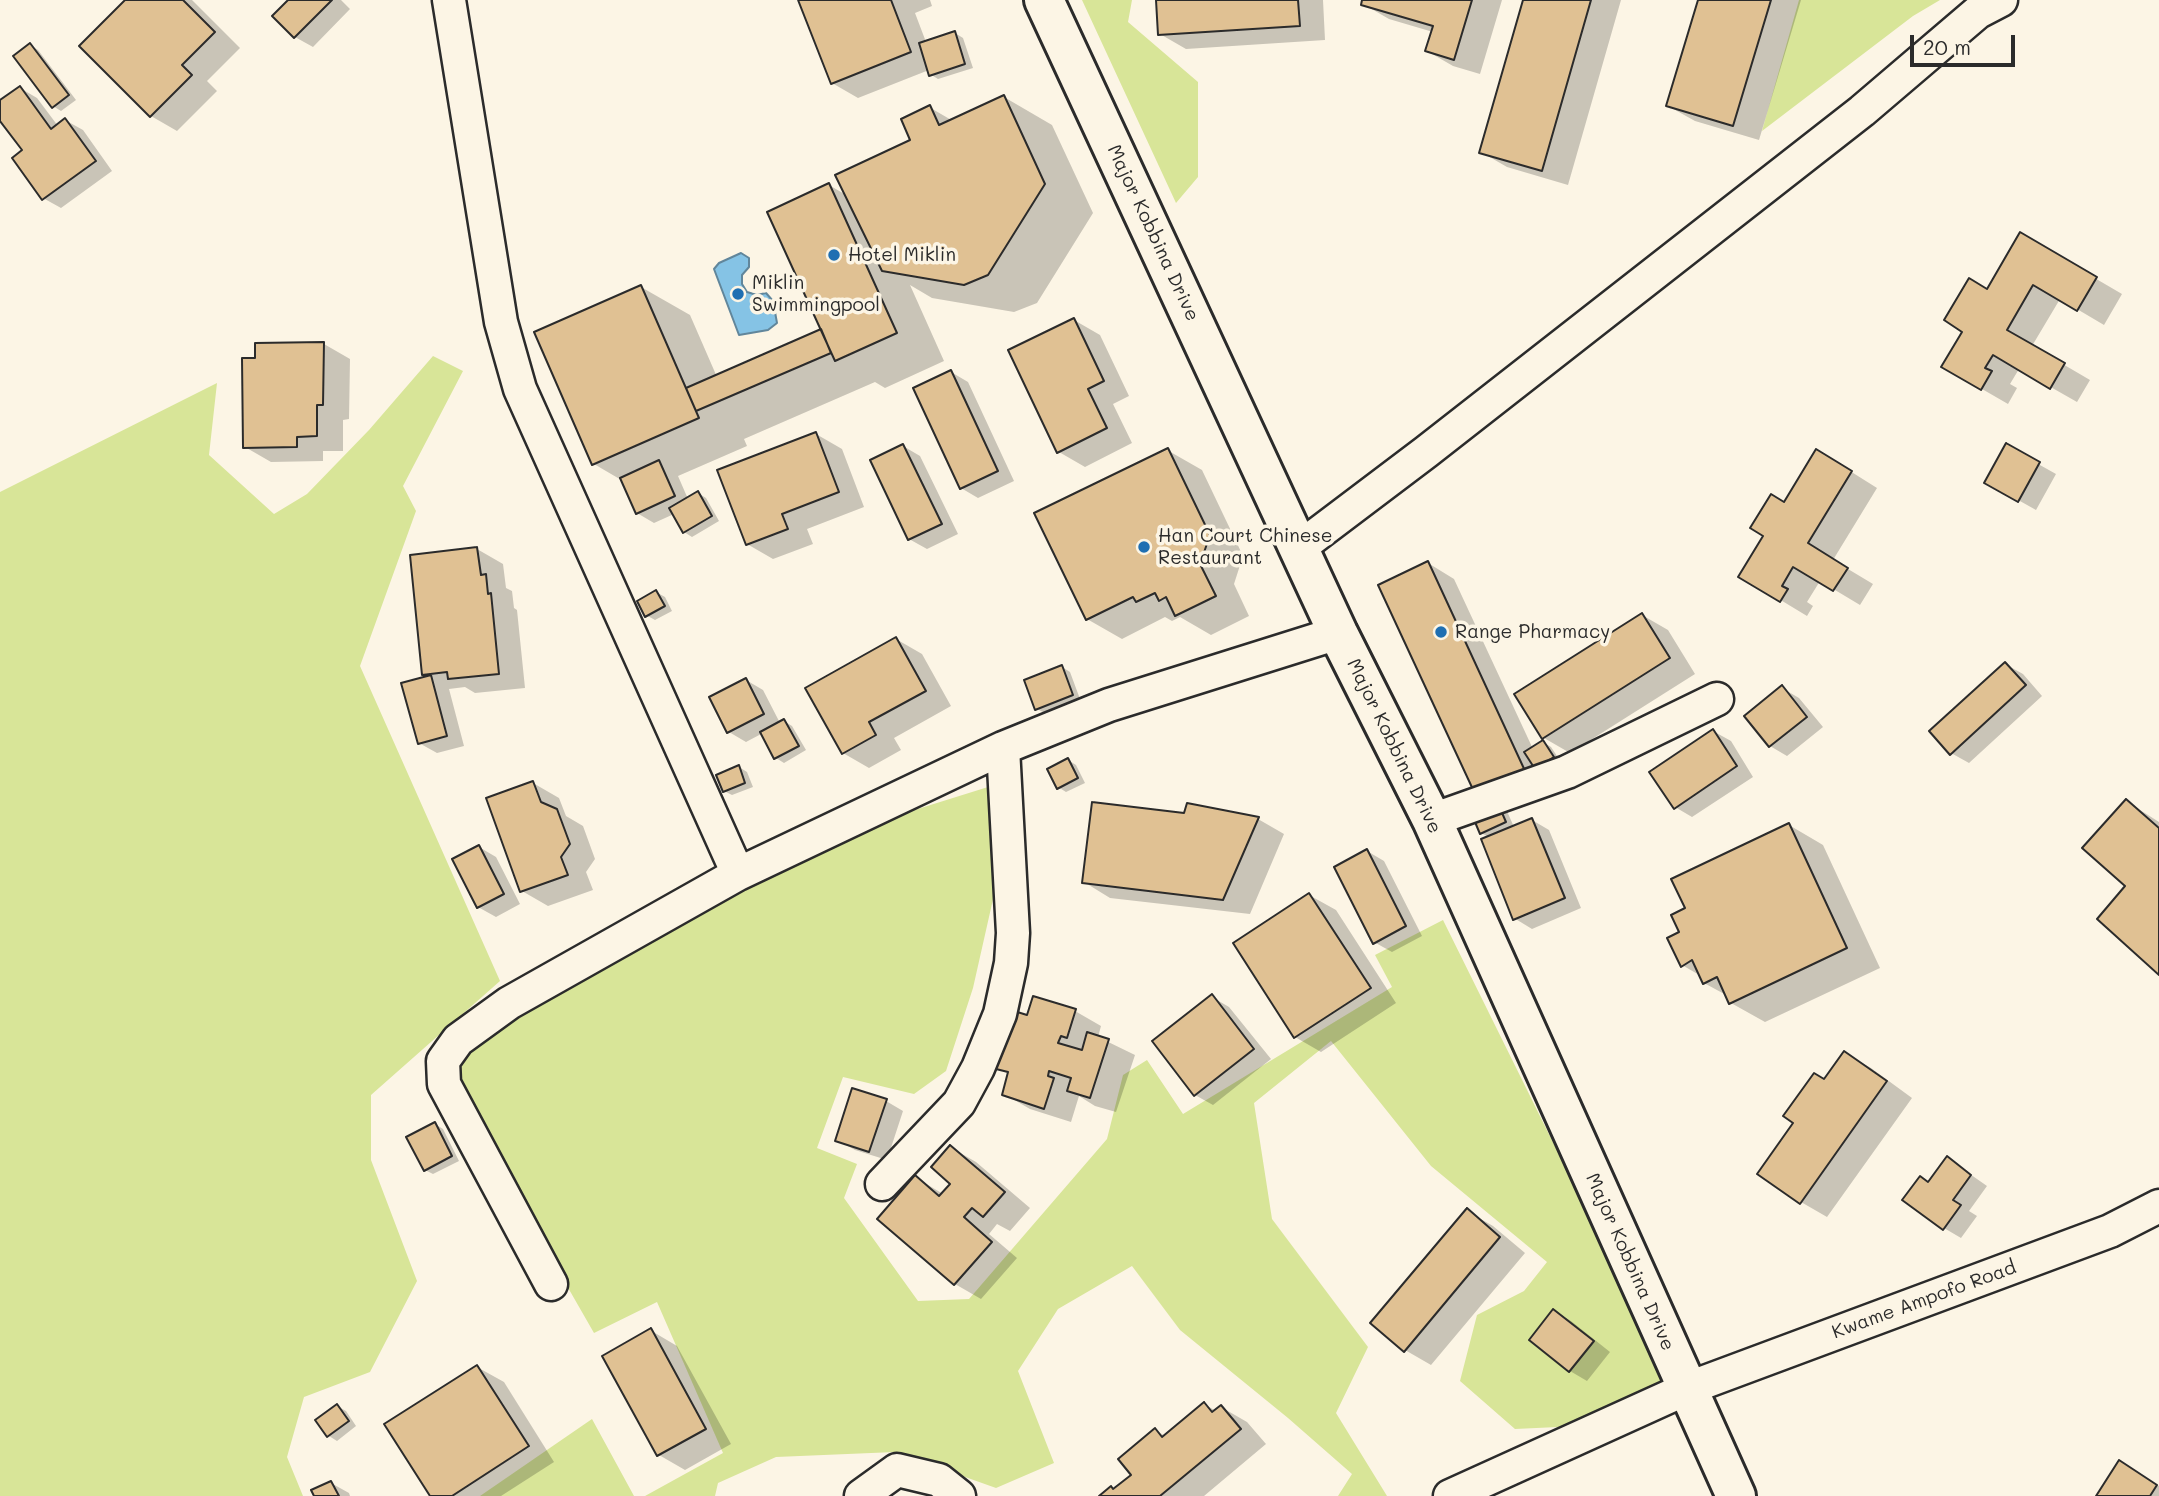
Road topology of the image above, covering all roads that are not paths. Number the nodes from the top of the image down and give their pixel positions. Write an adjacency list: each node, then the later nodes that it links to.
1 (449, 0): 9 (street)
2 (1044, 0): 4 (street, Major Kobbina Drive)
3 (2001, 0): 4 (street)
4 (1299, 548): 5 (street, Major Kobbina Drive)
5 (1338, 633): 7 (street); 8 (street, Major Kobbina Drive)
6 (1717, 699): 8 (street)
7 (1003, 748): 9 (street); 10 (street)
8 (1432, 820): 13 (street, Major Kobbina Drive)
9 (738, 874): 12 (street)
10 (882, 1184)
11 (2159, 1206): 13 (street, Kwame Ampofo Road)
12 (551, 1284)
13 (1686, 1388): 16 (street, Kwame Ampofo Road); 17 (street, Major Kobbina Drive)
14 (861, 1496): 15 (street)
15 (959, 1496)
16 (1450, 1496)
17 (1736, 1496)

